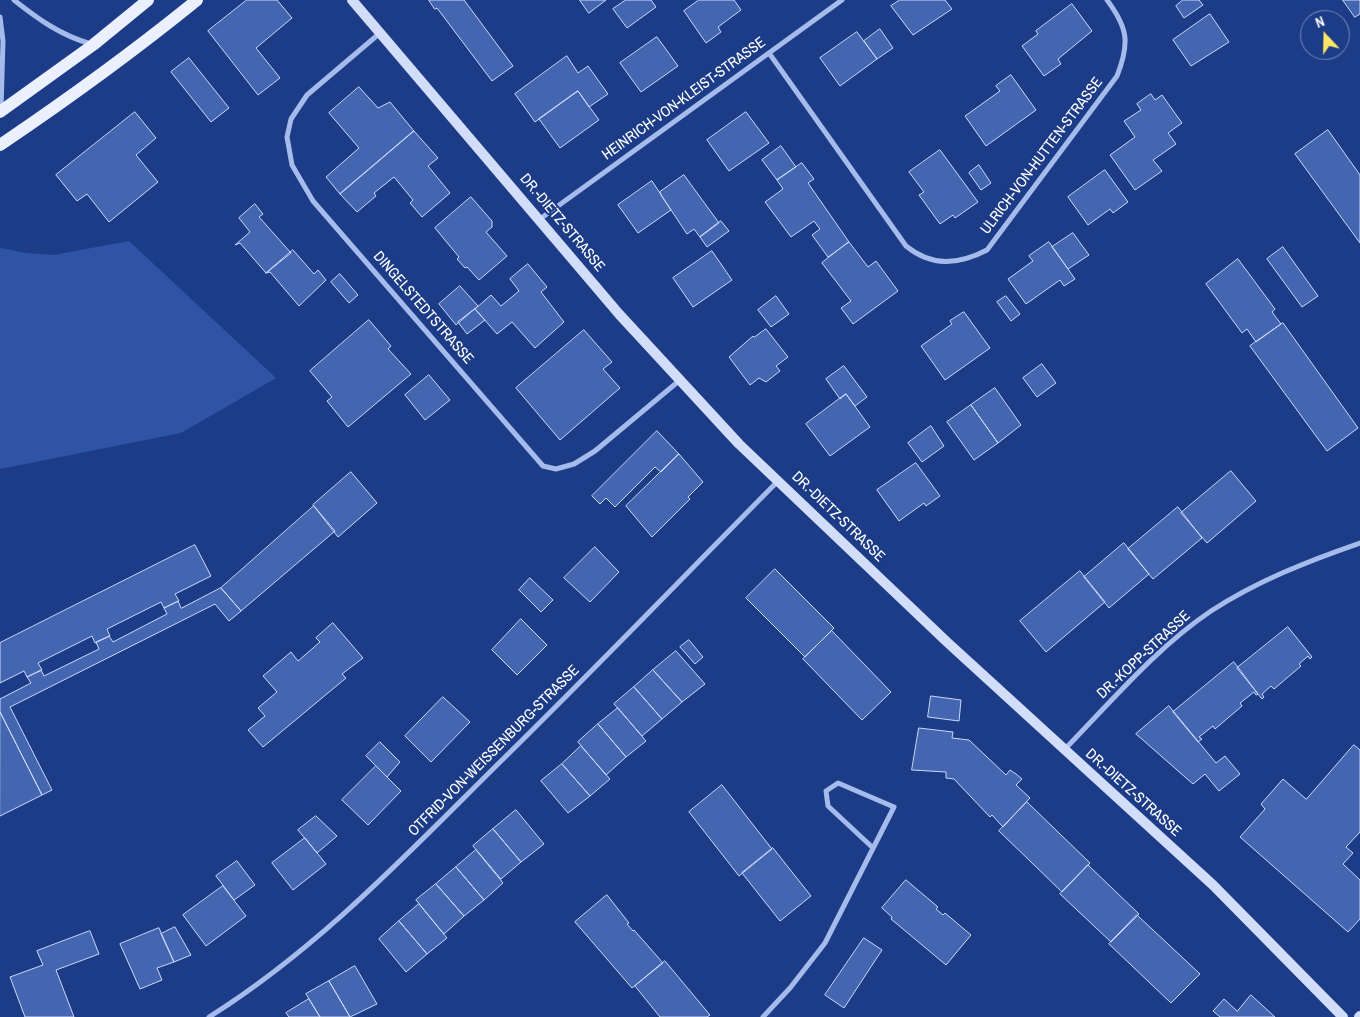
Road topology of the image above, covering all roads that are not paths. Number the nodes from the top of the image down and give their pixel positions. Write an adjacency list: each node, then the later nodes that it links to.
1 (14, 0): 9 (street)
2 (148, 0): 9 (main road)
3 (197, 0): 12 (main road)
4 (352, 0): 8 (main road, DR.-DIETZ-STRASSE)
5 (842, 0): 10 (street, HEINRICH-VON-KLEIST-STRASSE)
6 (1107, 0): 10 (street, ULRICH-VON-HUTTEN-STRASSE)
7 (0, 17): 11 (street)
8 (380, 33): 13 (main road, DR.-DIETZ-STRASSE); 14 (street, DINGELSTEDTSTRASSE)
9 (93, 45): 11 (main road)
10 (769, 53): 13 (street, HEINRICH-VON-KLEIST-STRASSE)
11 (0, 112)
12 (0, 145)
13 (540, 219): 14 (main road, DR.-DIETZ-STRASSE)
14 (680, 380): 15 (main road, DR.-DIETZ-STRASSE)
15 (778, 481): 17 (main road, DR.-DIETZ-STRASSE); 19 (street, OTFRID-VON-WEISSENBURG-STRASSE)
16 (1360, 543): 17 (street, DR.-KOPP-STRASSE)
17 (1063, 750): 21 (main road, DR.-DIETZ-STRASSE)
18 (872, 847): 18 (street); 20 (street)
19 (209, 1017)
20 (762, 1017)
21 (1343, 1017)

